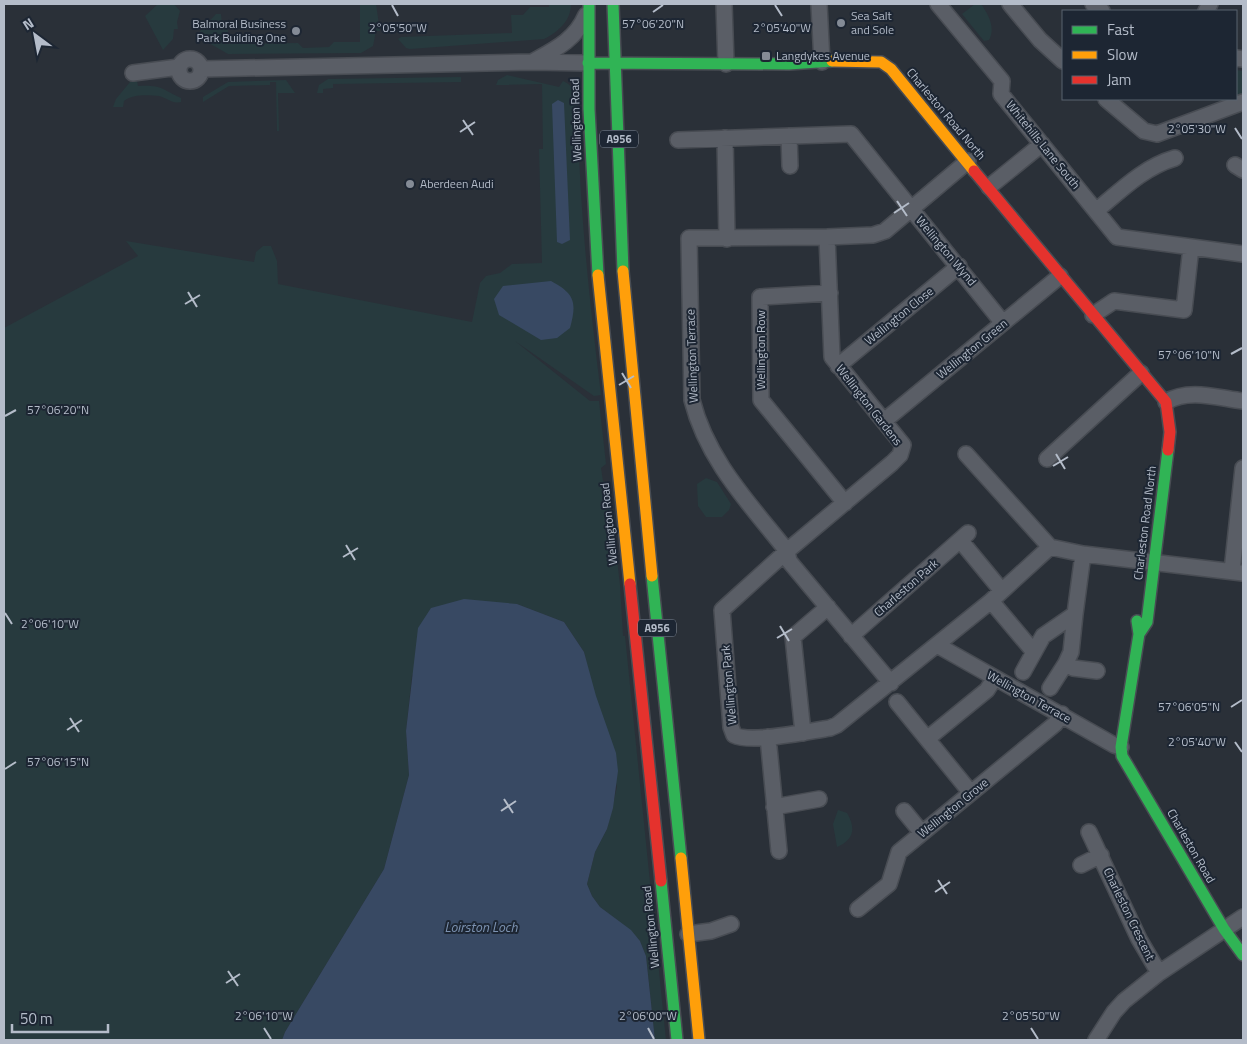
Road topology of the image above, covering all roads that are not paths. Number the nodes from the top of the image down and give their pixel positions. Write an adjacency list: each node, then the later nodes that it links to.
1 (613, 4): 11 (main road, A956)
2 (724, 4): 12 (street)
3 (819, 4): 10 (street)
4 (938, 4): 19 (street, Whitehills Lane South)
5 (1010, 4): 7 (street)
6 (589, 6): 8 (street); 9 (main road, Wellington Road / A956)
7 (1062, 60)
8 (532, 62): 9 (street); 13 (street)
9 (588, 62): 11 (main road, Charleston Road North); 83 (main road, Wellington Road / A956)
10 (822, 62): 12 (main road, Charleston Road North); 21 (main road, Charleston Road North)
11 (615, 63): 12 (main road, Charleston Road North); 80 (main road, A956)
12 (726, 64)
13 (133, 73)
14 (1107, 100): 15 (street)
15 (1243, 102)
16 (789, 136): 17 (street); 22 (street); 24 (street, Wellington Wynd)
17 (725, 138): 18 (street); 27 (street)
18 (678, 140)
19 (1042, 144): 23 (street); 25 (street, Whitehills Lane South)
20 (1175, 158): 25 (street)
21 (968, 161): 23 (main road, Charleston Road North); 24 (street, Wellington Terrace)
22 (790, 166)
23 (989, 188): 31 (main road, Charleston Road North)
24 (912, 210): 26 (street, Wellington Terrace); 30 (street, Wellington Wynd)
25 (1096, 211): 28 (street, Whitehills Lane South)
26 (827, 237): 27 (street, Wellington Terrace); 32 (street, Wellington Gardens)
27 (727, 239): 45 (street, Wellington Terrace)
28 (1191, 247): 29 (street); 33 (street)
29 (1243, 254)
30 (959, 266): 34 (street, Wellington Wynd); 35 (street, Wellington Close)
31 (1060, 276): 33 (main road, Charleston Road North); 34 (street, Wellington Green)
32 (830, 293): 35 (street, Wellington Gardens); 43 (street, Wellington Row)
33 (1093, 315): 36 (main road, Charleston Road North)
34 (1003, 323): 39 (street, Wellington Green)
35 (838, 366): 39 (street, Wellington Gardens)
36 (1141, 373): 38 (main road, Charleston Road North); 41 (street)
37 (1243, 401): 38 (street)
38 (1167, 408): 47 (main road, Charleston Road North)
39 (884, 421): 43 (street, Wellington Gardens)
40 (966, 454): 44 (street)
41 (1047, 459)
42 (1243, 468): 48 (street)
43 (845, 503): 45 (street, Wellington Gardens)
44 (1050, 546): 46 (street); 49 (street)
45 (787, 551): 50 (street, Wellington Terrace); 64 (street, Wellington Park)
46 (1083, 554): 47 (street); 51 (street)
47 (1150, 562): 48 (street); 66 (main road, Charleston Road North)
48 (1238, 572)
49 (996, 596): 52 (street, Charleston Park); 53 (street); 54 (street, Charleston Park)
50 (828, 607): 52 (street, Wellington Terrace); 63 (street)
51 (1075, 614): 54 (street); 55 (street)
52 (851, 636): 59 (street, Wellington Terrace)
53 (937, 645): 58 (street, Wellington Terrace); 59 (street)
54 (1034, 652): 57 (street)
55 (1066, 663): 56 (street); 60 (street)
56 (1097, 671)
57 (1023, 672)
58 (994, 678): 62 (street, Wellington Terrace); 65 (street)
59 (891, 683): 63 (street, Wellington Park)
60 (1050, 688)
61 (897, 702): 65 (street)
62 (1062, 714): 66 (street, Wellington Terrace); 67 (street, Wellington Grove)
63 (803, 733): 64 (street, Wellington Park)
64 (768, 737): 69 (street)
65 (927, 739): 67 (street)
66 (1121, 747): 79 (main road, Charleston Road)
67 (971, 793): 72 (street, Wellington Grove)
68 (819, 799): 69 (street)
69 (774, 806): 73 (street)
70 (904, 811): 72 (street)
71 (1089, 832): 74 (street, Charleston Crescent)
72 (922, 833): 76 (street, Wellington Grove)
73 (779, 851)
74 (1101, 854): 75 (street, Charleston Crescent); 82 (street, Charleston Crescent)
75 (1081, 866)
76 (858, 910)
77 (1243, 917): 79 (street, Charleston Crescent)
78 (731, 924): 80 (street)
79 (1224, 929): 81 (main road, Charleston Road); 82 (street, Charleston Crescent)
80 (688, 934): 84 (main road, A956)
81 (1243, 955)
82 (1159, 973): 85 (street, Charleston Crescent)
83 (676, 1040)
84 (699, 1040)
85 (1096, 1040)

